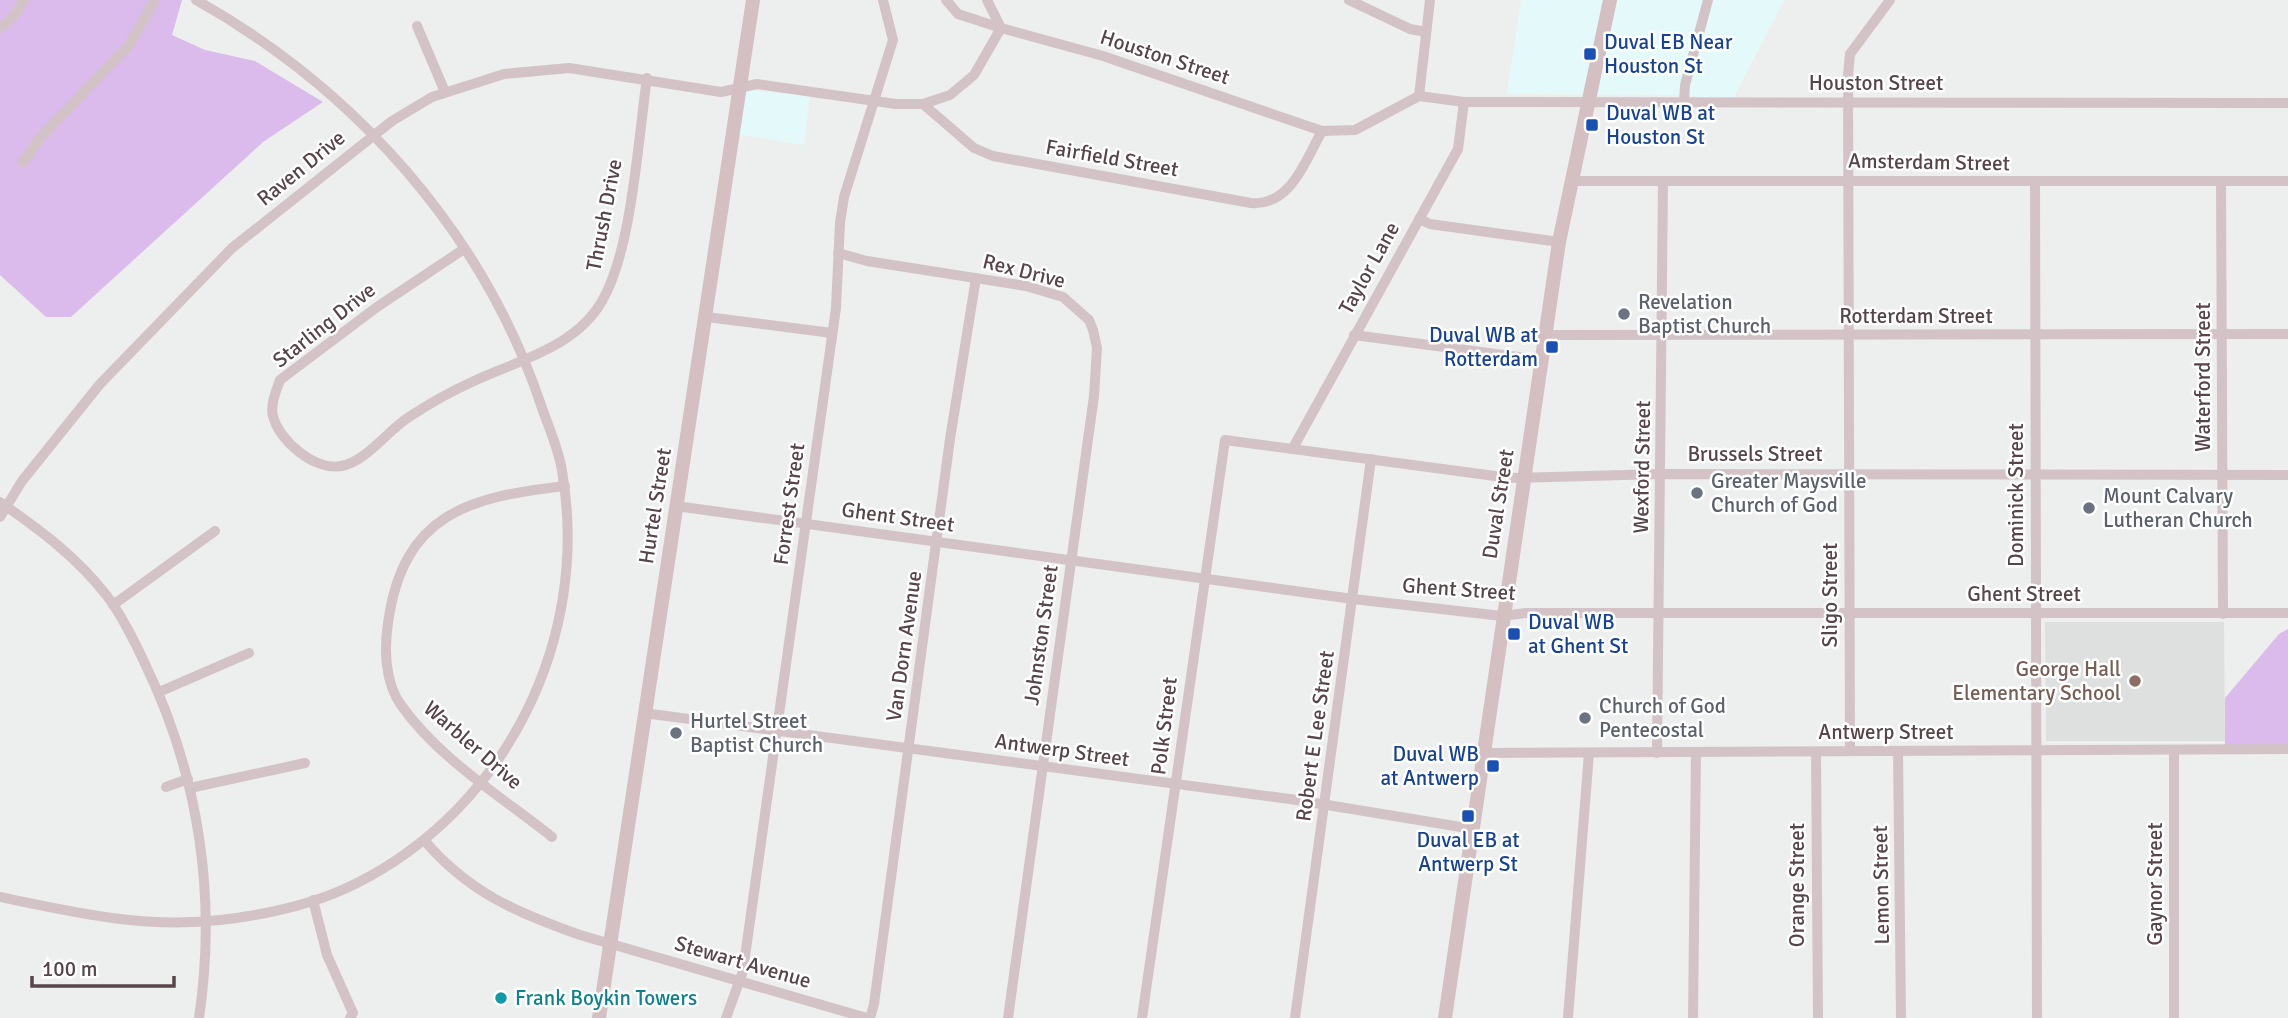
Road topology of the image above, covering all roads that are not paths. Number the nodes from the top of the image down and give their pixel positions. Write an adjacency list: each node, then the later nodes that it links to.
1 (24, 0): 14 (street)
2 (155, 0): 30 (street)
3 (196, 0): 29 (street)
4 (753, 0): 18 (street, Hurtel Street)
5 (883, 0): 21 (street, Forrest Street)
6 (946, 0): 15 (street, Houston Street)
7 (987, 0): 15 (street)
8 (1349, 0): 16 (street)
9 (1430, 0): 16 (street)
10 (1610, 0): 24 (street, Duval Street)
11 (1708, 0): 23 (street)
12 (1890, 0): 25 (street, Sligo Street)
13 (417, 26): 19 (street)
14 (0, 29)
15 (1001, 29): 27 (street); 28 (street, Houston Street)
16 (1426, 32): 20 (street)
17 (647, 78): 18 (street, Raven Drive); 19 (street, Raven Drive); 51 (street, Thrush Drive)
18 (739, 88): 21 (street); 42 (street, Hurtel Street)
19 (445, 92): 29 (street, Raven Drive)
20 (1419, 96): 22 (street, Houston Street); 28 (street, Houston Street)
21 (876, 101): 27 (street); 40 (street, Forrest Street)
22 (1464, 102): 24 (street, Houston Street); 37 (street, Taylor Lane)
23 (1684, 102): 24 (street, Houston Street); 25 (street, Houston Street)
24 (1587, 103): 31 (street, Duval Street)
25 (1848, 103): 26 (street, Houston Street); 32 (street, Sligo Street)
26 (2288, 103)
27 (923, 104): 28 (street, Fairfield Street)
28 (1322, 131)
29 (373, 135): 39 (street); 64 (street, Raven Drive)
30 (23, 162)
31 (1570, 181): 34 (street, Amsterdam Street); 38 (street, Duval Street)
32 (1849, 181): 34 (street, Amsterdam Street); 36 (street, Amsterdam Street); 48 (street, Sligo Street)
33 (2288, 181): 35 (street, Amsterdam Street)
34 (1663, 182): 50 (street, Wexford Street)
35 (2221, 182): 36 (street, Amsterdam Street); 44 (street, Waterford Street)
36 (2035, 183): 49 (street, Dominick Street)
37 (1419, 219): 38 (street); 46 (street, Taylor Lane)
38 (1559, 242): 47 (street, Duval Street)
39 (464, 249): 51 (street); 51 (street, Starling Drive)
40 (838, 253): 41 (street, Rex Drive); 43 (street, Forrest Street)
41 (976, 278): 56 (street, Rex Drive); 69 (street, Van Dorn Avenue)
42 (707, 317): 43 (street); 65 (street, Hurtel Street)
43 (832, 333): 67 (street, Forrest Street)
44 (2222, 334): 45 (street, Rotterdam Street); 49 (street, Rotterdam Street); 60 (street, Waterford Street)
45 (2288, 334)
46 (1354, 335): 52 (street); 54 (street, Taylor Lane)
47 (1545, 335): 50 (street, Rotterdam Street); 52 (street, Duval Street)
48 (1850, 335): 49 (street, Rotterdam Street); 50 (street, Rotterdam Street); 57 (street, Sligo Street)
49 (2035, 335): 58 (street, Dominick Street)
50 (1662, 337): 59 (street, Wexford Street)
51 (525, 359): 63 (street)
52 (1541, 360): 62 (street, Duval Street)
53 (1226, 440): 54 (street, Brussels Street); 71 (street, Polk Street)
54 (1293, 448): 55 (street, Brussels Street)
55 (1371, 459): 62 (street, Brussels Street); 72 (street, Robert E Lee Street)
56 (1084, 466): 70 (street, Johnston Street)
57 (1849, 473): 58 (street, Brussels Street); 59 (street, Brussels Street); 74 (street, Sligo Street)
58 (2034, 473): 60 (street, Brussels Street); 75 (street, Dominick Street)
59 (1661, 474): 62 (street, Brussels Street); 77 (street, Wexford Street)
60 (2222, 474): 61 (street, Brussels Street); 78 (street, Waterford Street)
61 (2288, 475)
62 (1524, 476): 79 (street, Duval Street)
63 (565, 486): 97 (street); 97 (street, Warbler Drive)
64 (3, 504): 66 (street, Raven Drive); 73 (street)
65 (676, 506): 67 (street, Ghent Street); 82 (street, Hurtel Street)
66 (0, 517)
67 (805, 524): 69 (street, Ghent Street); 83 (street, Forrest Street)
68 (215, 531): 73 (street)
69 (937, 541): 70 (street, Ghent Street); 84 (street, Van Dorn Avenue)
70 (1071, 560): 71 (street, Ghent Street); 96 (street, Johnston Street)
71 (1204, 578): 72 (street, Ghent Street); 99 (street, Polk Street)
72 (1353, 599): 79 (street, Ghent Street); 101 (street, Robert E Lee Street)
73 (113, 605): 81 (street)
74 (1849, 613): 75 (street, Ghent Street); 77 (street, Ghent Street); 88 (street, Sligo Street)
75 (2036, 613): 78 (street, Ghent Street); 86 (street, Dominick Street)
76 (2288, 613): 78 (street, Ghent Street)
77 (1659, 614): 79 (street, Ghent Street); 90 (street, Wexford Street)
78 (2223, 614)
79 (1502, 616): 94 (street, Duval Street)
80 (249, 653): 81 (street)
81 (159, 692): 98 (street)
82 (644, 713): 83 (street, Antwerp Street); 108 (street, Hurtel Street)
83 (776, 731): 84 (street, Antwerp Street); 109 (street, Forrest Street)
84 (909, 748): 96 (street, Antwerp Street); 114 (street, Van Dorn Avenue)
85 (2288, 749): 87 (street, Antwerp Street)
86 (2036, 750): 87 (street, Antwerp Street); 89 (street, Antwerp Street); 123 (street, Dominick Street)
87 (2174, 750): 124 (street, Gaynor Street)
88 (1850, 751): 89 (street, Antwerp Street); 92 (street, Antwerp Street)
89 (1898, 751): 122 (street, Lemon Street)
90 (1657, 752): 91 (street, Antwerp Street); 93 (street, Antwerp Street)
91 (1696, 752): 92 (street, Antwerp Street); 120 (street)
92 (1816, 752): 121 (street, Orange Street)
93 (1589, 753): 94 (street, Antwerp Street); 119 (street)
94 (1484, 754): 102 (street, Duval Street)
95 (305, 763): 98 (street)
96 (1043, 765): 99 (street, Antwerp Street); 115 (street, Johnston Street)
97 (482, 781): 103 (street, Warbler Drive); 104 (street)
98 (189, 784): 100 (street); 107 (street)
99 (1176, 786): 101 (street, Antwerp Street); 116 (street, Polk Street)
100 (166, 787)
101 (1325, 804): 102 (street, Antwerp Street); 117 (street, Robert E Lee Street)
102 (1473, 829): 118 (street, Duval Street)
103 (552, 837)
104 (424, 840): 106 (street); 108 (street, Stewart Avenue)
105 (0, 897): 107 (street)
106 (313, 900): 107 (street); 111 (street)
107 (206, 921): 110 (street)
108 (609, 943): 109 (street, Stewart Avenue); 112 (street, Hurtel Street)
109 (739, 981): 113 (street, Forrest Street); 114 (street, Stewart Avenue)
110 (199, 1018)
111 (350, 1018)
112 (599, 1018)
113 (726, 1018)
114 (868, 1018)
115 (1008, 1018)
116 (1142, 1018)
117 (1295, 1018)
118 (1445, 1018)
119 (1568, 1018)
120 (1693, 1018)
121 (1818, 1018)
122 (1901, 1018)
123 (2037, 1018)
124 (2174, 1018)

